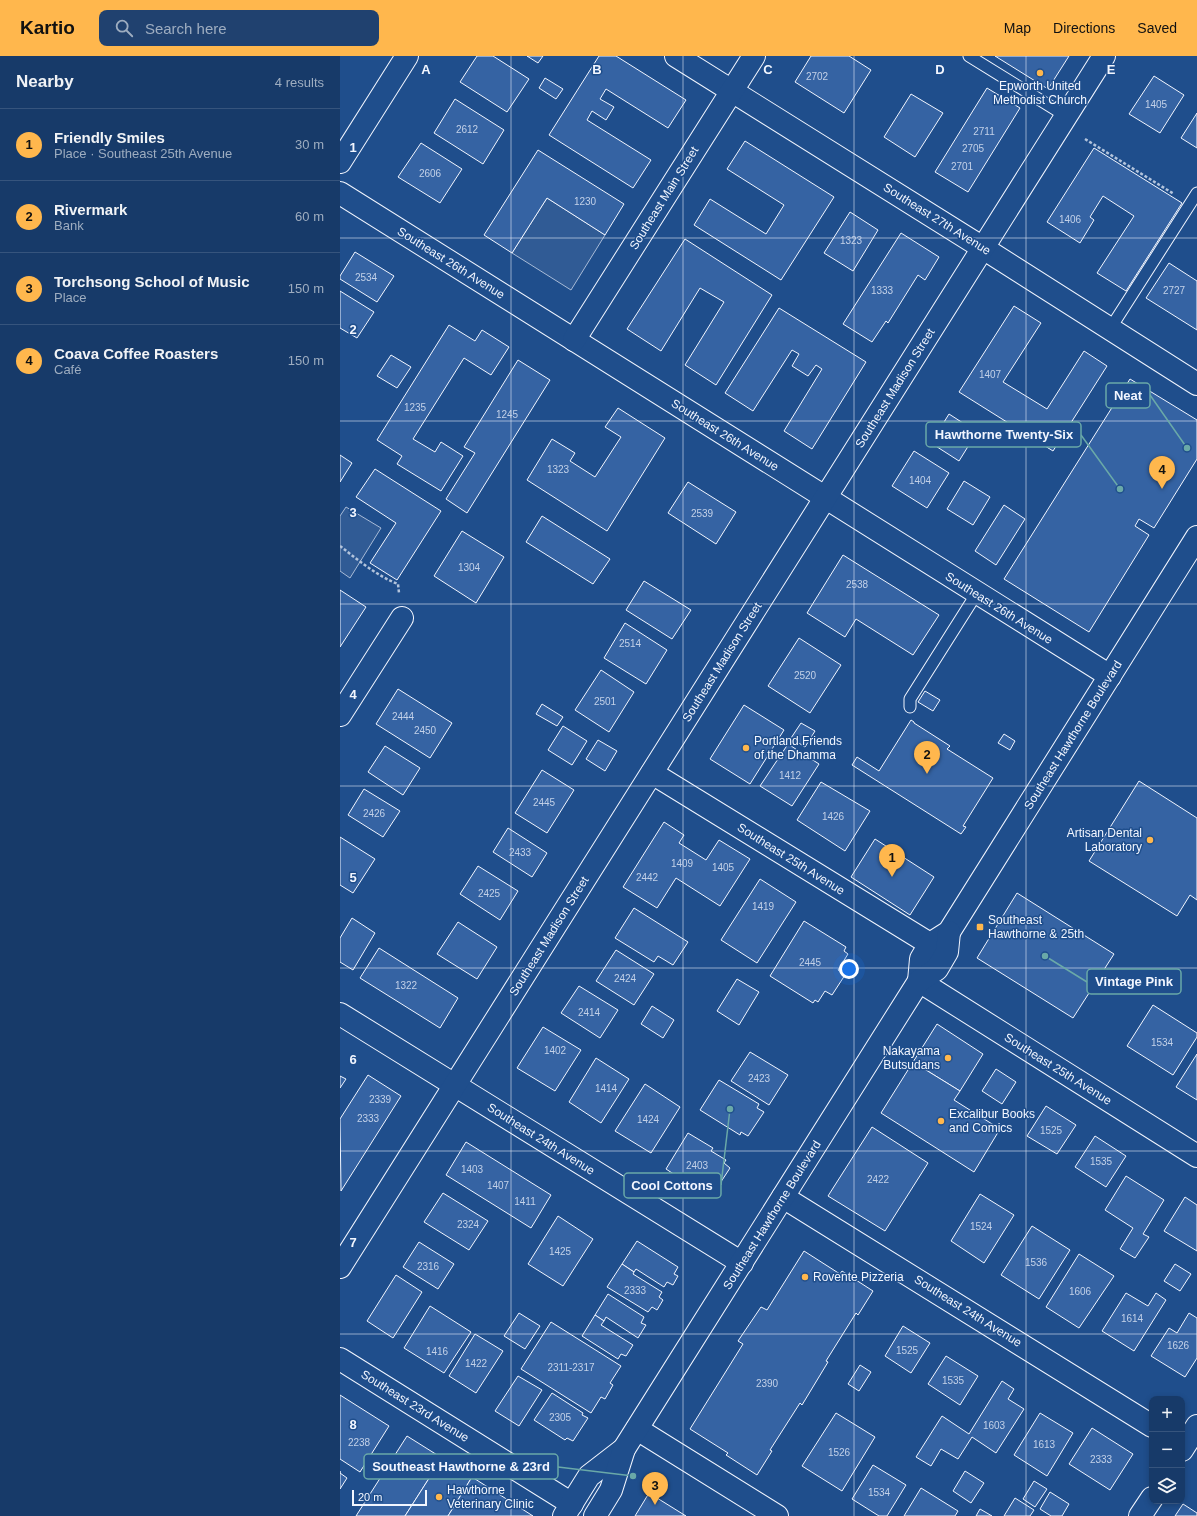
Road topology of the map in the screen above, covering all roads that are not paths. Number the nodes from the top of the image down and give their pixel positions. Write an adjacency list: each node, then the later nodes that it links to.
1 (407, 56): 8 (street)
2 (676, 56): 6 (street, Southeast 27th Avenue)
3 (754, 56): 6 (street, Southeast Main Street)
4 (969, 56): 7 (lane)
5 (1104, 56): 7 (street, Southeast Madison Street)
6 (732, 91): 11 (street, Southeast 27th Avenue); 13 (street, Southeast Main Street)
7 (1066, 116): 11 (street, Southeast Madison Street)
8 (340, 162)
9 (340, 193): 13 (street, Southeast 26th Avenue)
10 (1197, 193): 12 (lane)
11 (983, 248): 12 (street, Southeast 27th Avenue); 15 (street, Southeast Madison Street)
12 (1110, 329): 14 (street, Southeast 27th Avenue)
13 (574, 340): 15 (street, Southeast 26th Avenue)
14 (1197, 384)
15 (825, 499): 17 (street, Southeast 26th Avenue); 22 (street, Southeast Madison Street)
16 (1197, 537): 19 (street, Southeast Hawthorne Boulevard)
17 (977, 593): 19 (street, Southeast 26th Avenue); 20 (lane)
18 (402, 618): 21 (street)
19 (1110, 676): 23 (street, Southeast Hawthorne Boulevard)
20 (910, 707)
21 (340, 715)
22 (652, 773): 24 (street, Southeast 25th Avenue); 27 (street, Southeast Madison Street)
23 (949, 932): 24 (street, Southeast Hawthorne Boulevard); 25 (street, Southeast Hawthorne Boulevard)
24 (930, 944): 25 (street, Southeast Hawthorne Boulevard)
25 (919, 981): 28 (street, Southeast 25th Avenue); 29 (street, Southeast Hawthorne Boulevard)
26 (340, 1014): 27 (street, Southeast 24th Avenue)
27 (455, 1085): 30 (street, Southeast 24th Avenue); 31 (street, Southeast Madison Street)
28 (1197, 1156)
29 (784, 1197): 30 (street, Southeast Hawthorne Boulevard); 33 (street, Southeast 24th Avenue)
30 (742, 1263): 35 (street, Southeast Hawthorne Boulevard)
31 (340, 1268)
32 (340, 1358): 39 (street, Southeast 23rd Avenue)
33 (1149, 1424)
34 (1197, 1426): 37 (street)
35 (637, 1429): 36 (street, Southeast Hawthorne Boulevard); 41 (street)
36 (624, 1449): 39 (street, Southeast Hawthorne Boulevard); 40 (street, Southeast Hawthorne Boulevard)
37 (1186, 1449)
38 (1149, 1502): 42 (street)
39 (568, 1510)
40 (595, 1516)
41 (777, 1516)
42 (1140, 1516)

